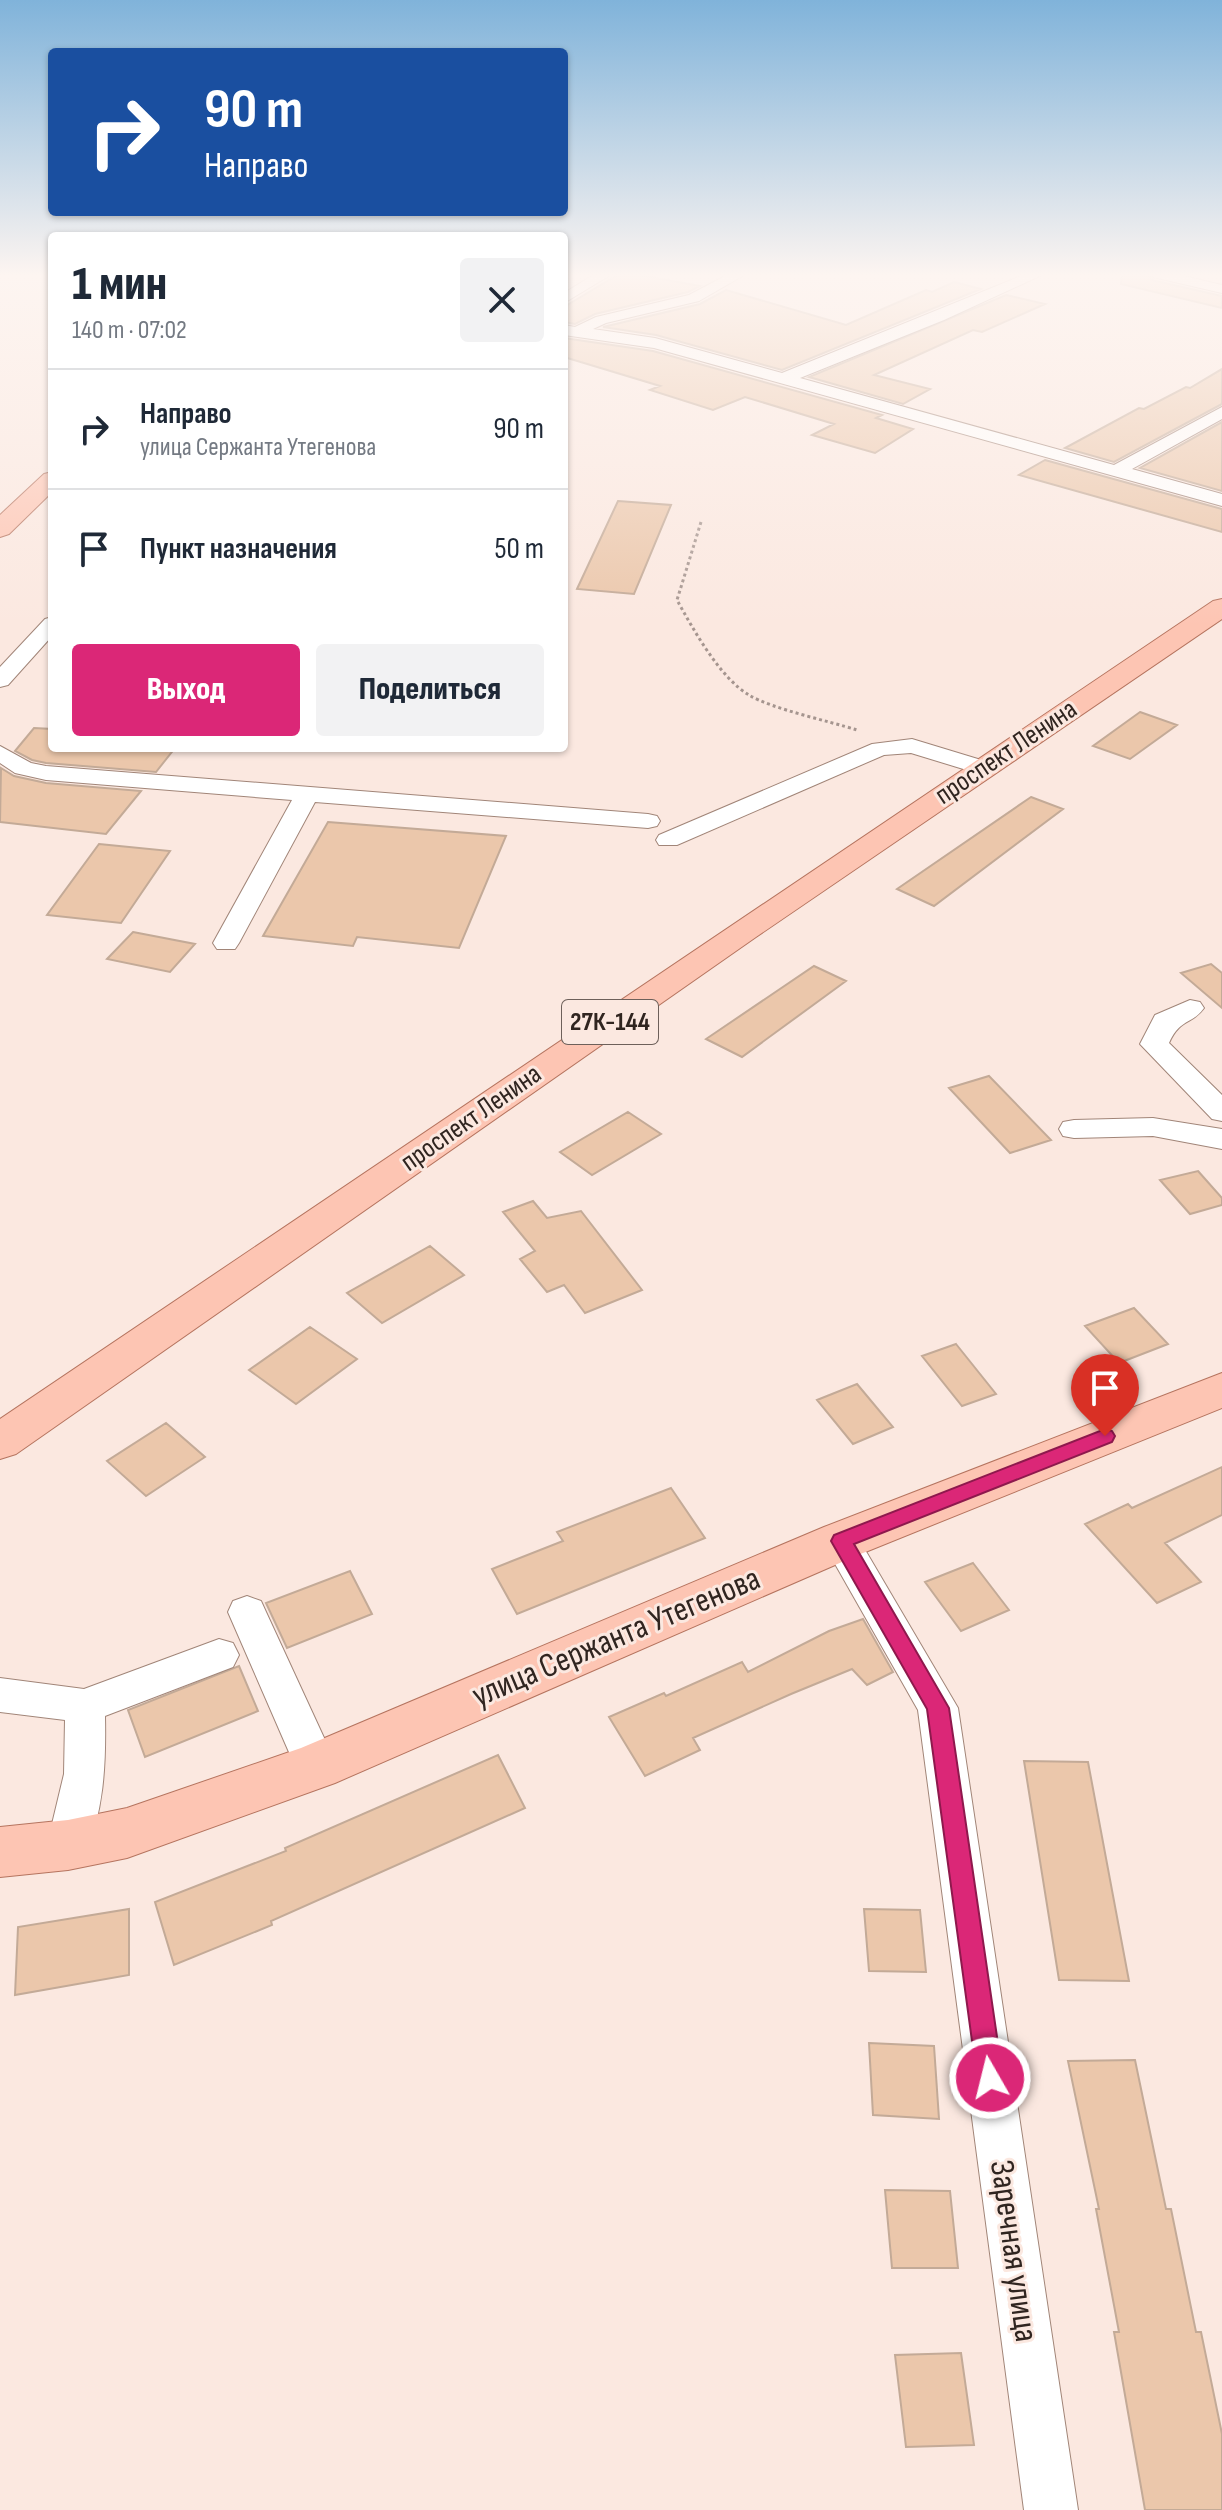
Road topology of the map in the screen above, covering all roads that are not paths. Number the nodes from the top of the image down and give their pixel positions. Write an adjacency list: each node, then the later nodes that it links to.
1 (833, 391): 3 (street)
2 (1222, 412): 3 (street)
3 (1118, 470): 5 (street)
4 (48, 483): 6 (main road)
5 (1222, 500)
6 (0, 529)
7 (1222, 607): 11 (main road, проспект Ленина / 27К-144)
8 (48, 627): 9 (street)
9 (0, 680)
10 (0, 753): 12 (street)
11 (983, 768): 14 (street); 21 (main road, проспект Ленина / 27К-144)
12 (307, 794): 13 (street); 15 (street)
13 (648, 821)
14 (668, 840)
15 (226, 943)
16 (1190, 1008): 17 (street)
17 (1222, 1112)
18 (1074, 1129): 19 (street)
19 (1222, 1139)
20 (1222, 1390): 22 (main road, улица Сержанта Утегенова)
21 (0, 1442)
22 (841, 1541): 27 (main road, улица Сержанта Утегенова); 30 (street, Заречная улица)
23 (247, 1612): 27 (street)
24 (219, 1655): 26 (street)
25 (0, 1695): 26 (street)
26 (85, 1706): 28 (street)
27 (316, 1766): 28 (main road, улица Сержанта Утегенова)
28 (68, 1845): 29 (main road, улица Сержанта Утегенова)
29 (0, 1852)
30 (1051, 2510)

